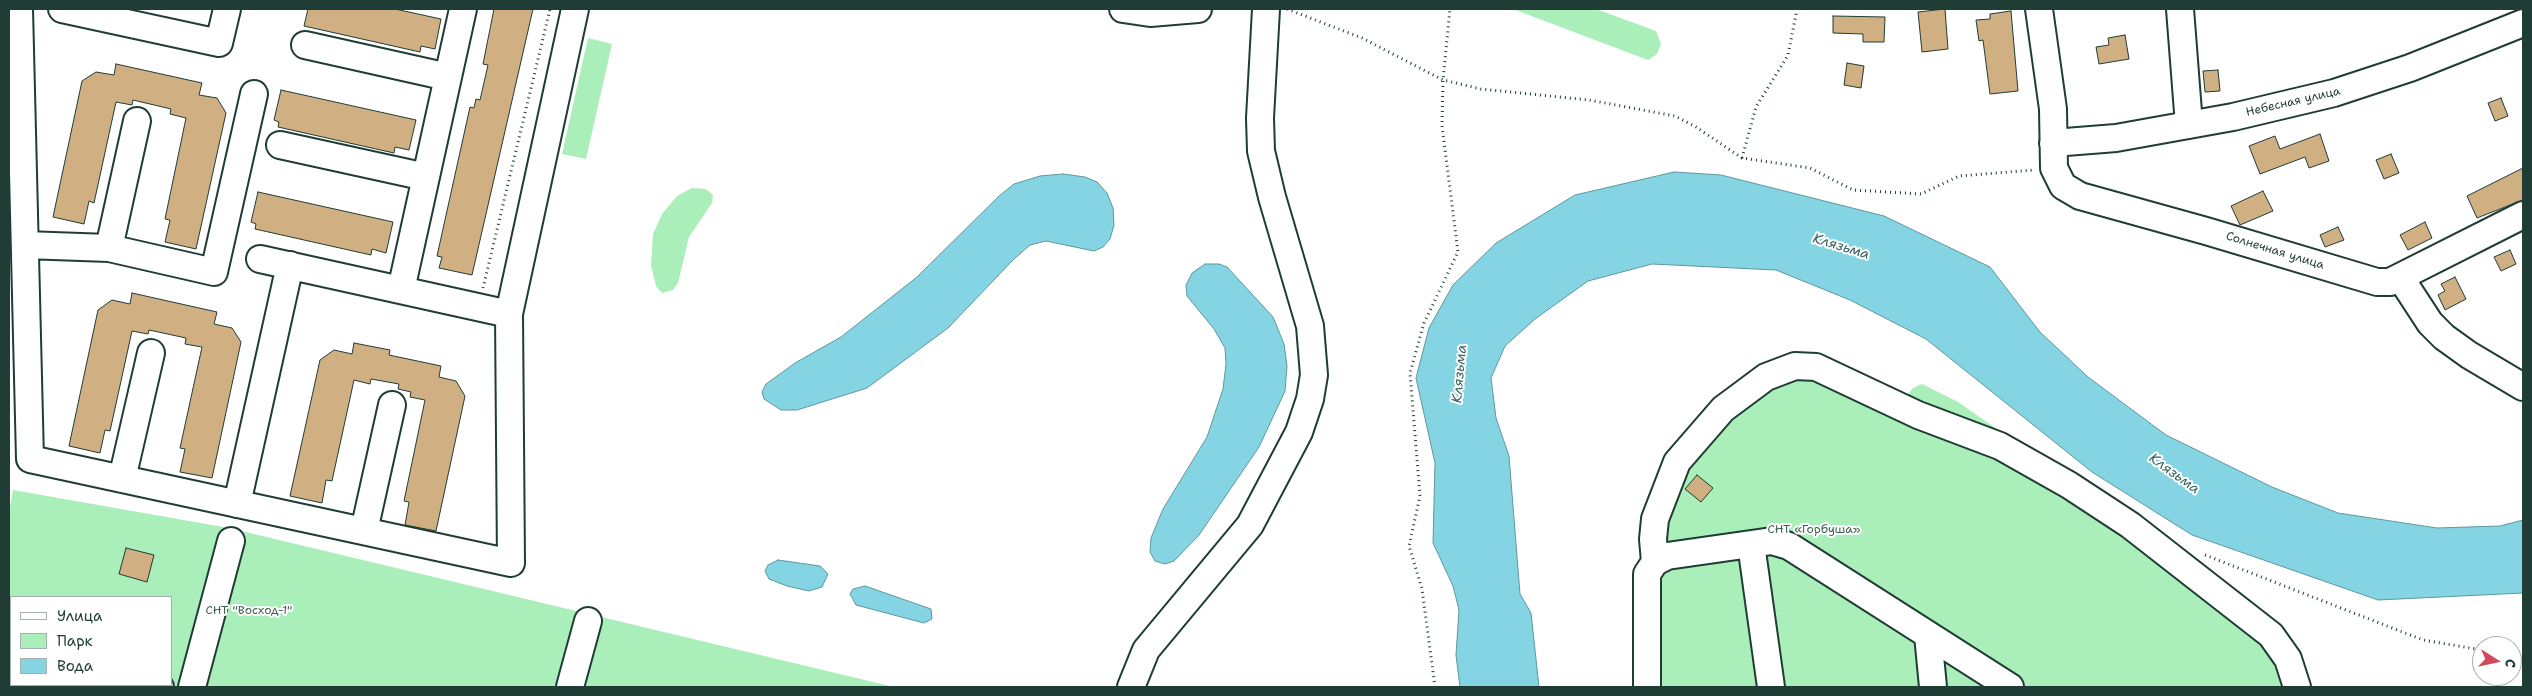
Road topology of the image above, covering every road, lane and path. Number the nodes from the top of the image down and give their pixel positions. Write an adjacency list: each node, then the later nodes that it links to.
1 (20, 9): 29 (street)
2 (62, 9): 15 (street)
3 (227, 9): 15 (street)
4 (463, 9): 18 (street)
5 (550, 9): 35 (path)
6 (575, 9): 36 (street)
7 (1124, 9): 8 (street)
8 (1198, 9)
9 (1266, 9): 52 (street)
10 (1286, 9): 19 (path)
11 (1450, 9): 19 (path)
12 (1797, 9): 25 (path)
13 (2039, 9): 23 (street)
14 (2180, 9): 22 (street)
15 (111, 14)
16 (2523, 23): 22 (street, Небесная улица)
17 (305, 45): 18 (street)
18 (448, 77): 27 (street)
19 (1443, 80): 25 (path); 53 (path)
20 (254, 94): 30 (street)
21 (138, 121): 30 (street)
22 (2188, 125): 23 (street, Небесная улица)
23 (2053, 142): 26 (street)
24 (280, 145): 27 (street)
25 (1742, 158): 26 (path)
26 (2054, 168): 33 (street, Солнечная улица)
27 (426, 178): 34 (street)
28 (2523, 215): 33 (street, Солнечная улица)
29 (25, 245): 30 (street); 40 (street)
30 (109, 248)
31 (260, 259): 32 (street)
32 (290, 266): 34 (street); 41 (street)
33 (2400, 277): 38 (street)
34 (401, 290): 35 (street)
35 (478, 308): 36 (street)
36 (509, 314): 42 (street)
37 (150, 353): 40 (street)
38 (2523, 386)
39 (392, 405): 42 (street)
40 (122, 479): 41 (street)
41 (237, 504): 42 (street)
42 (364, 531)
43 (231, 541): 50 (street)
44 (1751, 544): 46 (street); 48 (street); 55 (street)
45 (2203, 554): 49 (path)
46 (1655, 562): 54 (street); 58 (street)
47 (588, 621): 51 (street)
48 (1928, 635): 56 (street); 57 (street)
49 (2472, 648)
50 (192, 687)
51 (570, 687)
52 (1131, 687)
53 (1435, 687)
54 (1647, 687)
55 (1771, 687)
56 (1933, 687)
57 (2010, 687)
58 (2297, 687)

